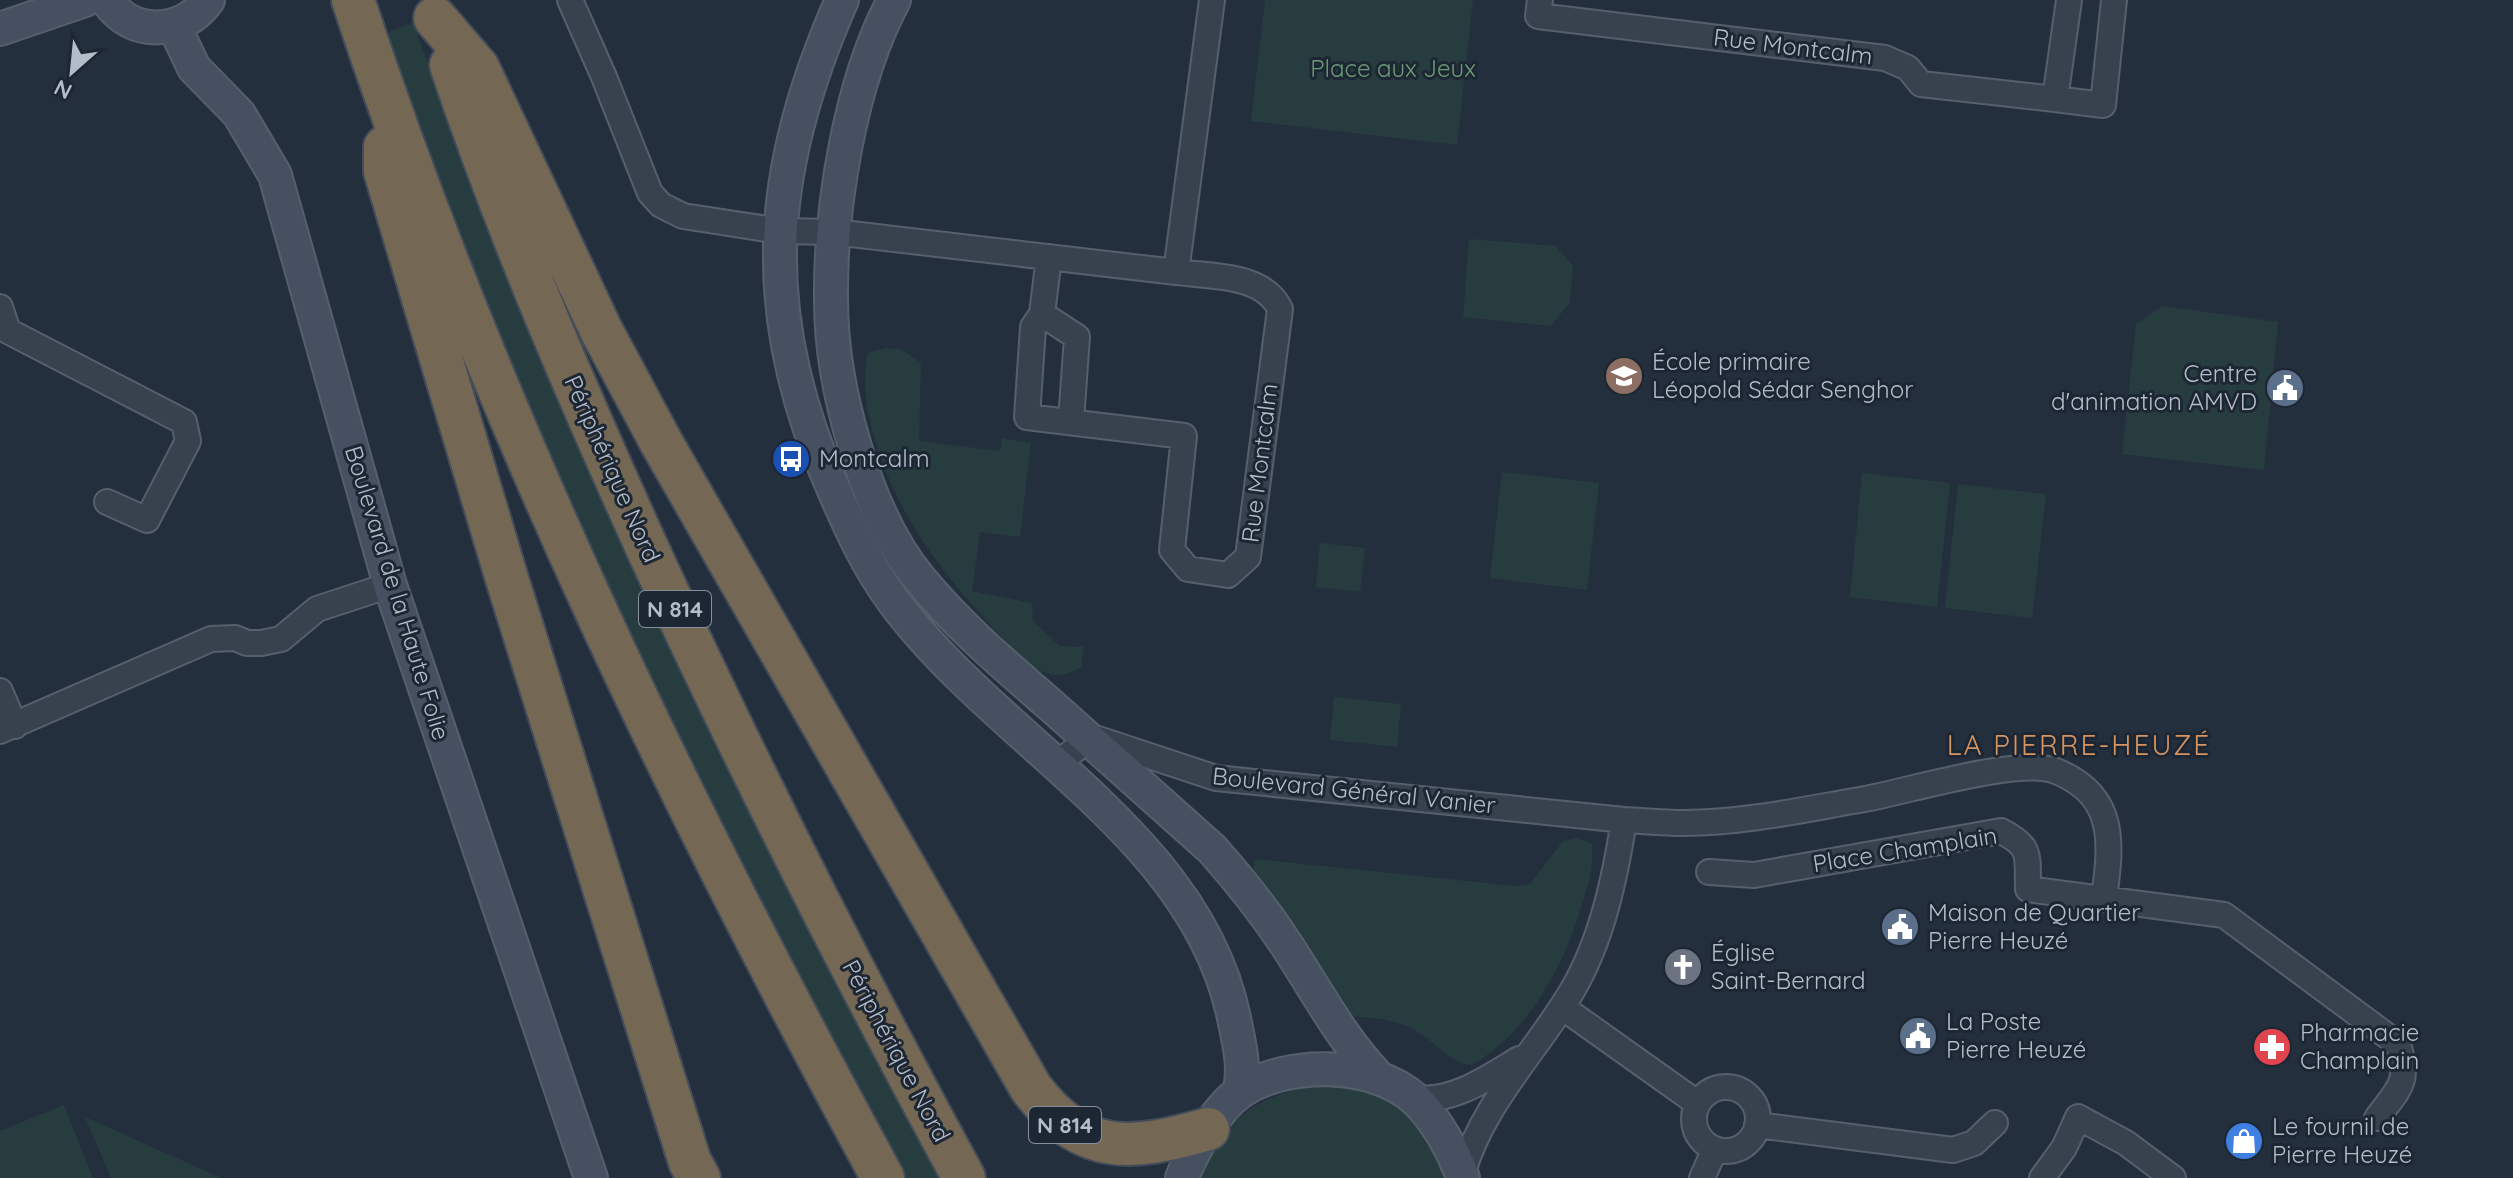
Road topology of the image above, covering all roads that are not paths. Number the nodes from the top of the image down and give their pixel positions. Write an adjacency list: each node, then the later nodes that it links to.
1 (85, 0): 14 (street)
2 (107, 0): 13 (street)
3 (208, 0): 13 (street)
4 (353, 0): 15 (highway, N 814)
5 (570, 0): 17 (street, Rue Montcalm)
6 (842, 0): 17 (street, Boulevard Général Vanier)
7 (894, 0): 17 (street, Boulevard Général Vanier)
8 (1212, 0): 19 (street)
9 (1540, 0): 16 (street, Rue Montcalm)
10 (2069, 0): 16 (street)
11 (2114, 0): 16 (street, Rue Montcalm)
12 (432, 9): 41 (highway, N 814); 47 (highway, Périphérique Nord / N 814)
13 (174, 26): 24 (street, Boulevard de la Haute Folie)
14 (0, 29)
15 (385, 98): 45 (highway, N 814); 46 (highway, N 814)
16 (2055, 99)
17 (806, 231): 18 (street, Rue Montcalm); 27 (street, Boulevard Général Vanier); 28 (street, Boulevard Général Vanier)
18 (1049, 257): 19 (street, Rue Montcalm); 21 (street, Rue Montcalm)
19 (1176, 272): 22 (street, Rue Montcalm)
20 (0, 307): 23 (street)
21 (1042, 314): 22 (street); 22 (street, Rue Montcalm)
22 (1071, 421)
23 (107, 502)
24 (390, 585): 26 (street); 44 (street, Boulevard de la Haute Folie)
25 (0, 691): 26 (street)
26 (7, 729)
27 (1089, 739): 28 (street); 29 (street, Boulevard Général Vanier); 34 (street, Boulevard Général Vanier)
28 (1055, 765): 35 (street, Boulevard Général Vanier)
29 (1624, 820): 31 (street, Boulevard Général Vanier); 32 (street)
30 (1709, 872): 31 (street, Place Champlain)
31 (2104, 899): 38 (street, Place Champlain)
32 (1562, 1007): 33 (street); 37 (street)
33 (1528, 1053): 36 (street); 43 (street)
34 (1380, 1079): 35 (street); 36 (street)
35 (1239, 1093): 41 (street)
36 (1414, 1098): 43 (street)
37 (1697, 1103): 40 (street); 42 (street)
38 (2377, 1118)
39 (1995, 1123): 40 (street)
40 (1757, 1125): 42 (street)
41 (1208, 1129): 48 (street)
42 (1715, 1149): 49 (street)
43 (1462, 1176)
44 (591, 1178)
45 (699, 1178)
46 (883, 1178)
47 (964, 1178)
48 (1182, 1178)
49 (1702, 1178)
50 (2042, 1178): 51 (street)
51 (2173, 1178)

